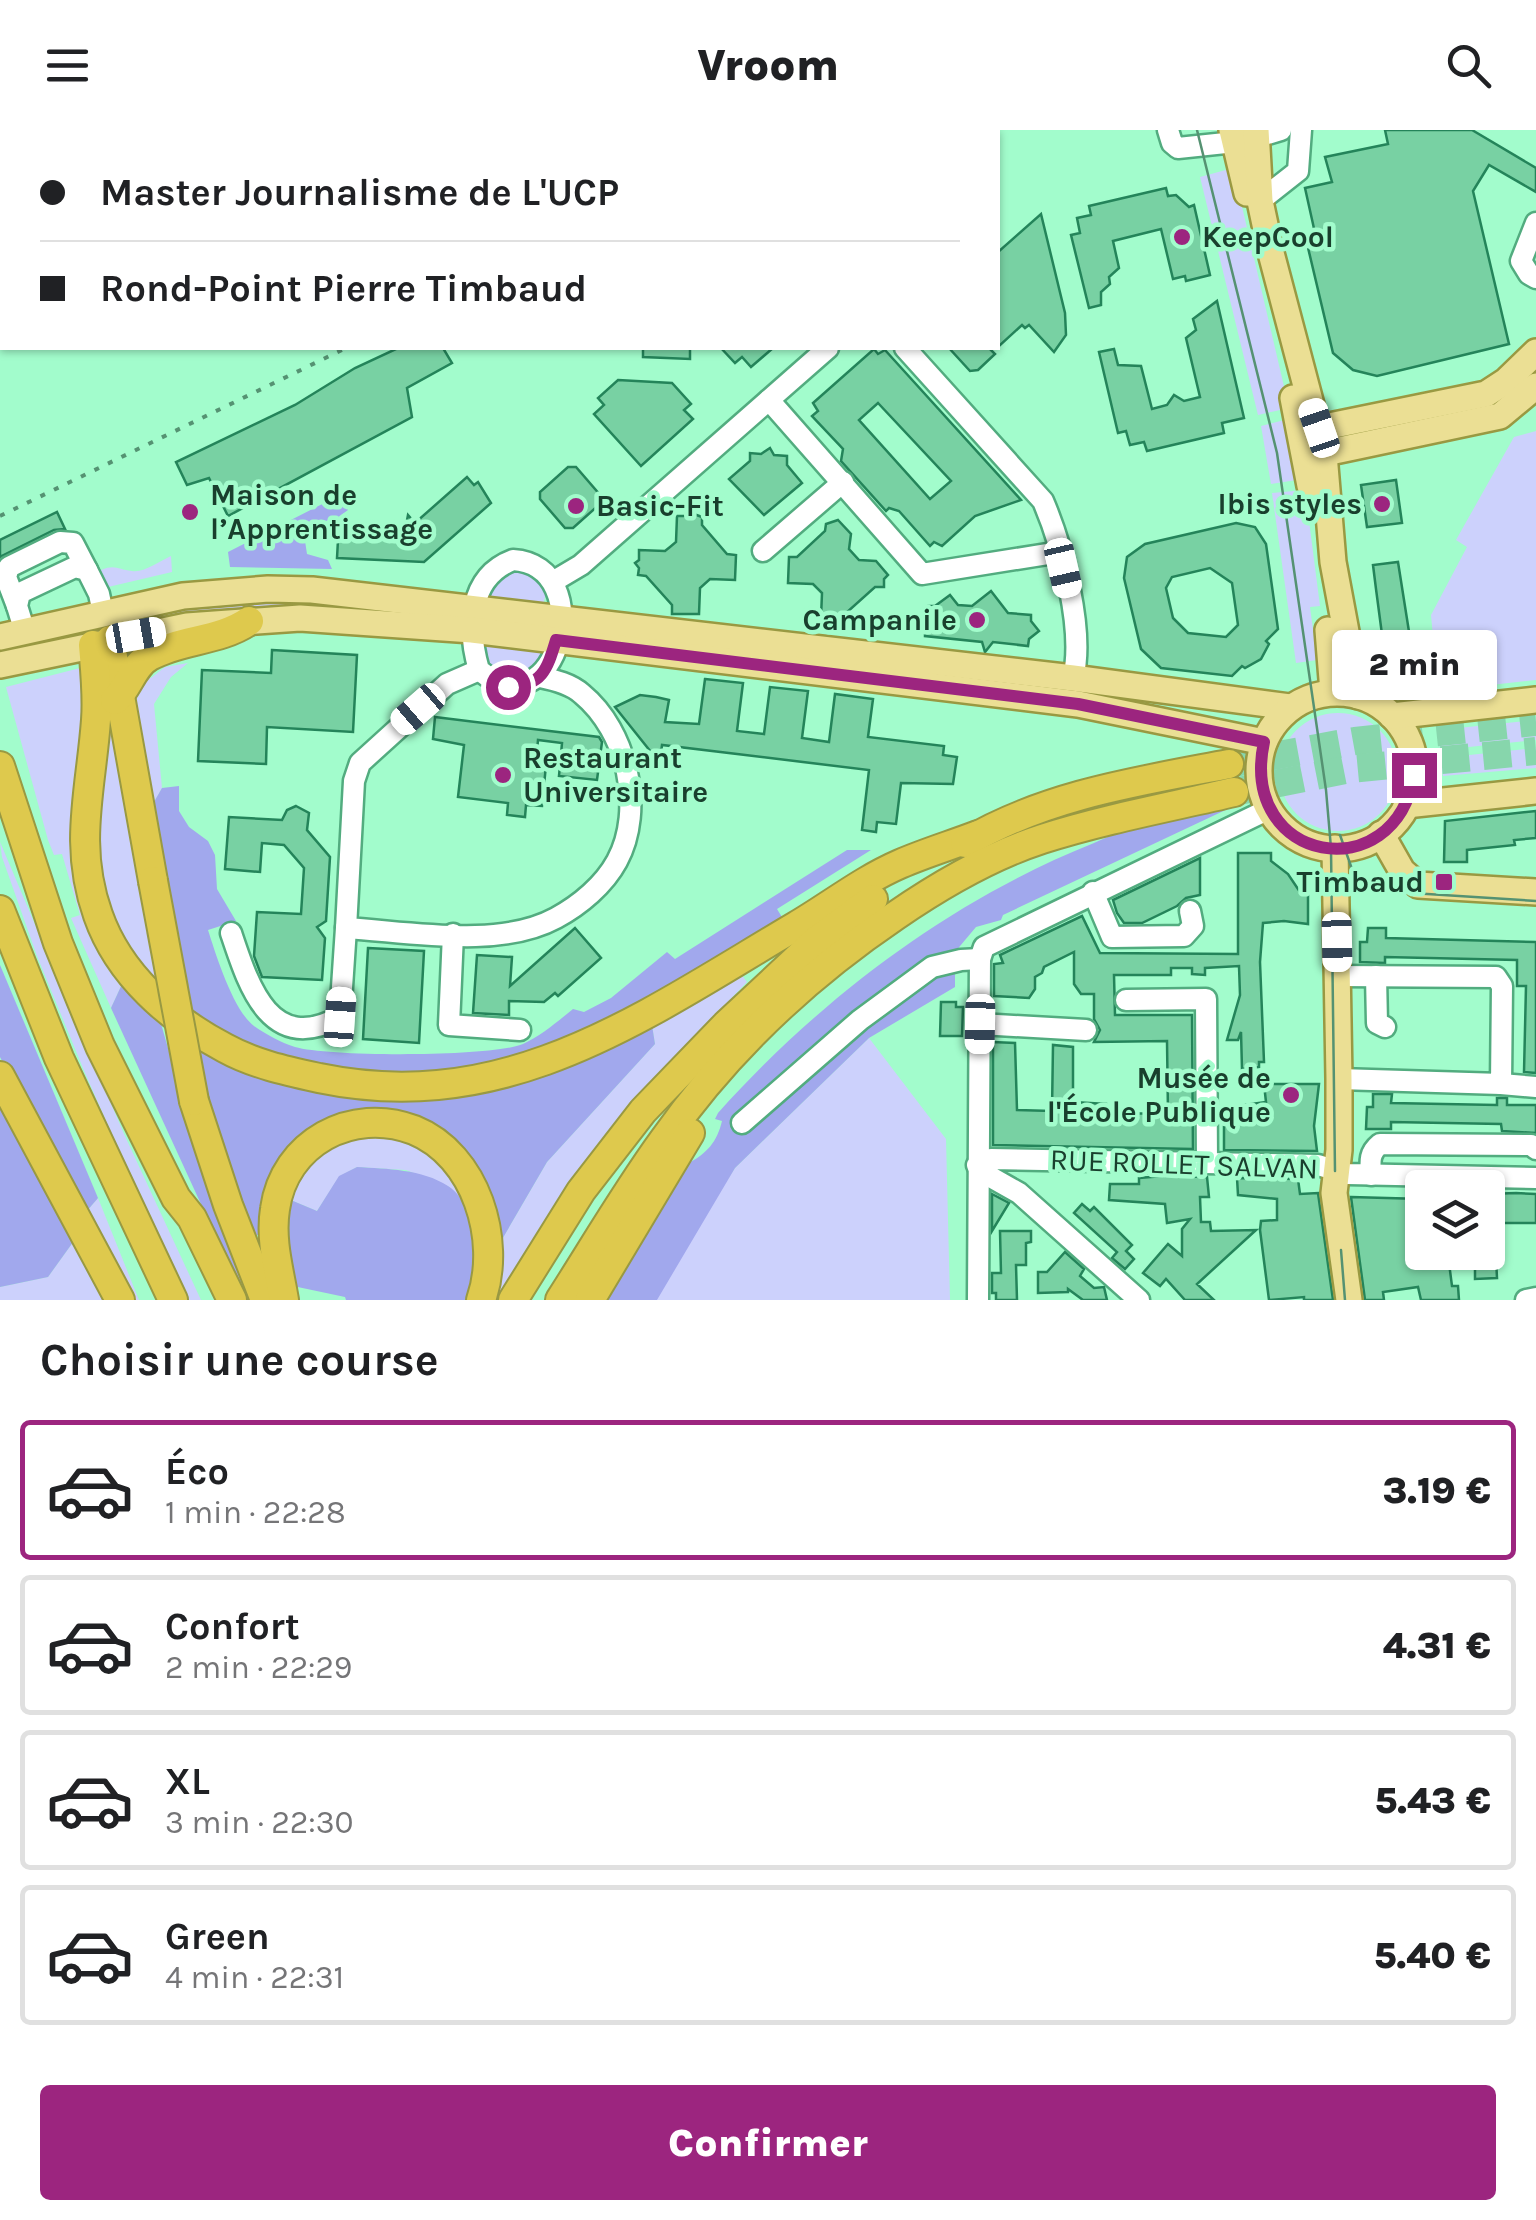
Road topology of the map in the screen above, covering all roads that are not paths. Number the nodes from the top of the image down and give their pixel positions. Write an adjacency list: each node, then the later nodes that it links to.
1 (1168, 130): 2 (street)
2 (1252, 134): 4 (main road); 12 (main road)
3 (1306, 134): 4 (street)
4 (1260, 201): 12 (main road)
5 (1536, 223): 6 (street)
6 (1536, 278)
7 (826, 350): 11 (street)
8 (908, 350): 15 (street)
9 (1536, 352): 12 (main road)
10 (1536, 386): 12 (main road)
11 (768, 400): 13 (street); 17 (street)
12 (1313, 443): 28 (main road)
13 (843, 482): 14 (street); 15 (street)
14 (763, 551)
15 (1060, 552): 27 (street)
16 (87, 570): 18 (street); 18 (street); 21 (street)
17 (554, 581): 19 (street); 22 (street)
18 (17, 606): 23 (street)
19 (473, 618): 20 (main road); 21 (main road); 22 (main road); 25 (street)
20 (249, 621): 21 (main road); 29 (highway)
21 (98, 629): 23 (main road); 24 (main road); 29 (highway); 32 (highway)
22 (559, 629): 26 (street); 27 (main road); 34 (main road)
23 (11, 635)
24 (7, 664)
25 (479, 670): 26 (street); 47 (street)
26 (540, 676): 49 (street)
27 (1073, 678): 31 (main road)
28 (1346, 694): 31 (main road); 33 (main road)
29 (120, 695): 32 (highway); 70 (highway, bridge)
30 (1536, 700): 33 (main road)
31 (1290, 708): 34 (main road)
32 (97, 714): 41 (highway)
33 (1392, 716): 37 (main road)
34 (1264, 742): 38 (main road)
35 (0, 766): 72 (highway)
36 (1536, 791): 37 (main road)
37 (1406, 805): 40 (main road)
38 (1269, 809): 42 (main road); 43 (street)
39 (1100, 823): 41 (highway); 83 (highway); 84 (highway)
40 (1381, 834): 42 (main road); 44 (main road)
41 (978, 835): 82 (highway)
42 (1335, 848): 51 (main road)
43 (1093, 892): 46 (street); 50 (street)
44 (1536, 892)
45 (0, 910): 75 (highway)
46 (1190, 910)
47 (346, 928): 48 (street); 49 (street)
48 (231, 933)
49 (452, 934): 56 (street)
50 (980, 959): 54 (street); 62 (street)
51 (1338, 976): 52 (street); 58 (main road)
52 (1376, 976): 55 (street); 60 (street)
53 (1126, 1000): 66 (street)
54 (980, 1024): 57 (street); 65 (street)
55 (1386, 1027)
56 (520, 1030)
57 (1086, 1030)
58 (1339, 1079): 60 (street); 67 (main road)
59 (2, 1080): 74 (highway)
60 (1501, 1084): 61 (street)
61 (1536, 1087)
62 (742, 1123)
63 (1536, 1150): 68 (street)
64 (1032, 1159): 65 (street, RUE ROLLET SALVAN); 66 (street, RUE ROLLET SALVAN); 71 (street, RUE ROLLET SALVAN)
65 (984, 1162): 71 (street); 85 (street)
66 (1208, 1162): 67 (street, RUE ROLLET SALVAN)
67 (1335, 1170): 68 (street, RUE ROLLET SALVAN); 87 (main road)
68 (1372, 1175): 69 (street, RUE ROLLET SALVAN)
69 (1536, 1178)
70 (222, 1182): 78 (highway); 79 (highway)
71 (1020, 1193): 86 (street)
72 (176, 1198): 76 (highway); 77 (highway)
73 (1536, 1298): 88 (street)
74 (120, 1300)
75 (173, 1300)
76 (215, 1300)
77 (232, 1300)
78 (264, 1300)
79 (276, 1300)
80 (284, 1300): 81 (highway)
81 (481, 1300)
82 (513, 1300)
83 (560, 1300)
84 (590, 1300)
85 (978, 1300)
86 (1139, 1300)
87 (1349, 1300)
88 (1526, 1300)

